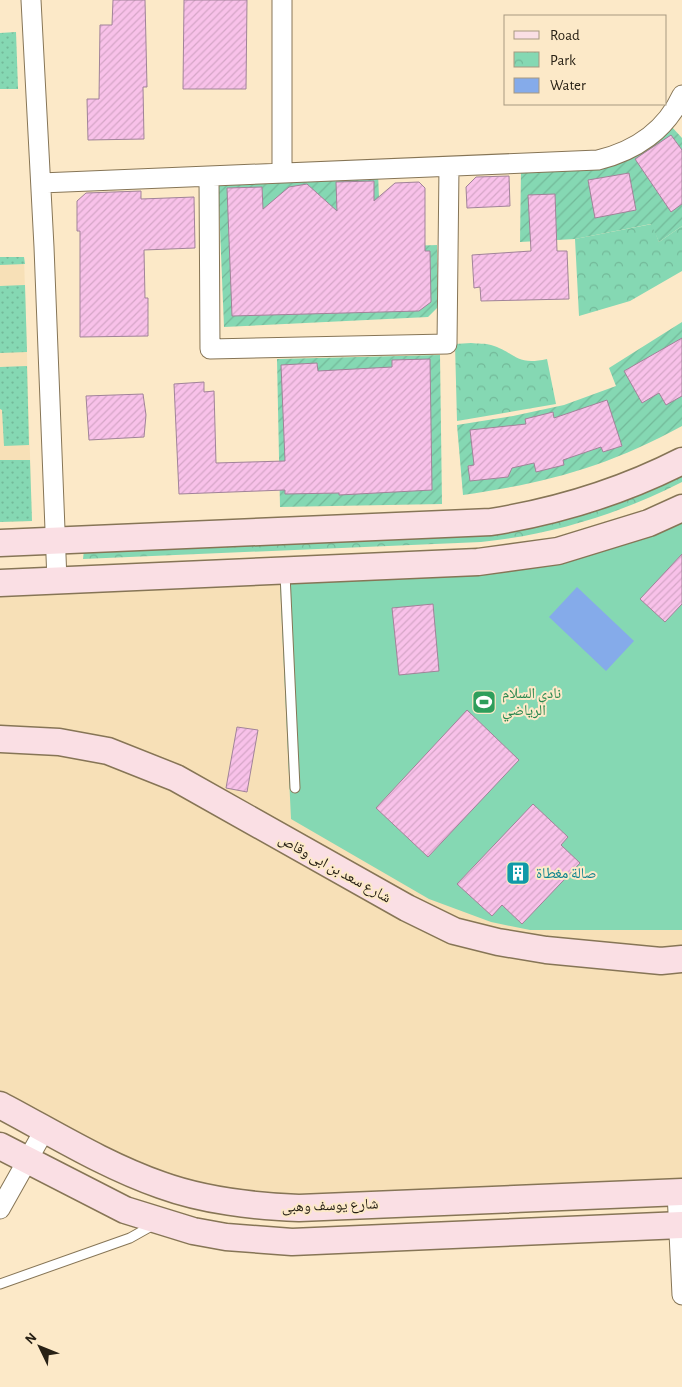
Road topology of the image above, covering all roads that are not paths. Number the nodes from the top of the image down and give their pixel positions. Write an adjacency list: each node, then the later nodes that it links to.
1 (31, 0): 7 (street)
2 (282, 0): 5 (street)
3 (682, 95): 4 (street)
4 (448, 167): 5 (street); 6 (street)
5 (282, 173): 6 (street)
6 (210, 176): 7 (street)
7 (41, 182): 10 (street)
8 (682, 461): 10 (street)
9 (682, 508): 12 (street)
10 (56, 541): 11 (street); 13 (street)
11 (0, 544)
12 (285, 571): 13 (street); 16 (lane)
13 (57, 581): 14 (street)
14 (0, 583)
15 (0, 739): 17 (street, شارع سعد بن ابى وقاص)
16 (295, 788)
17 (682, 960)
18 (0, 1106): 19 (street, شارع يوسف وهبى)
19 (45, 1129): 21 (street); 22 (street, شارع يوسف وهبى)
20 (0, 1146): 21 (street)
21 (28, 1160): 23 (street); 24 (street)
22 (680, 1192): 25 (street)
23 (0, 1209)
24 (158, 1222): 25 (street); 26 (lane)
25 (681, 1225): 27 (street)
26 (0, 1284)
27 (682, 1295)

